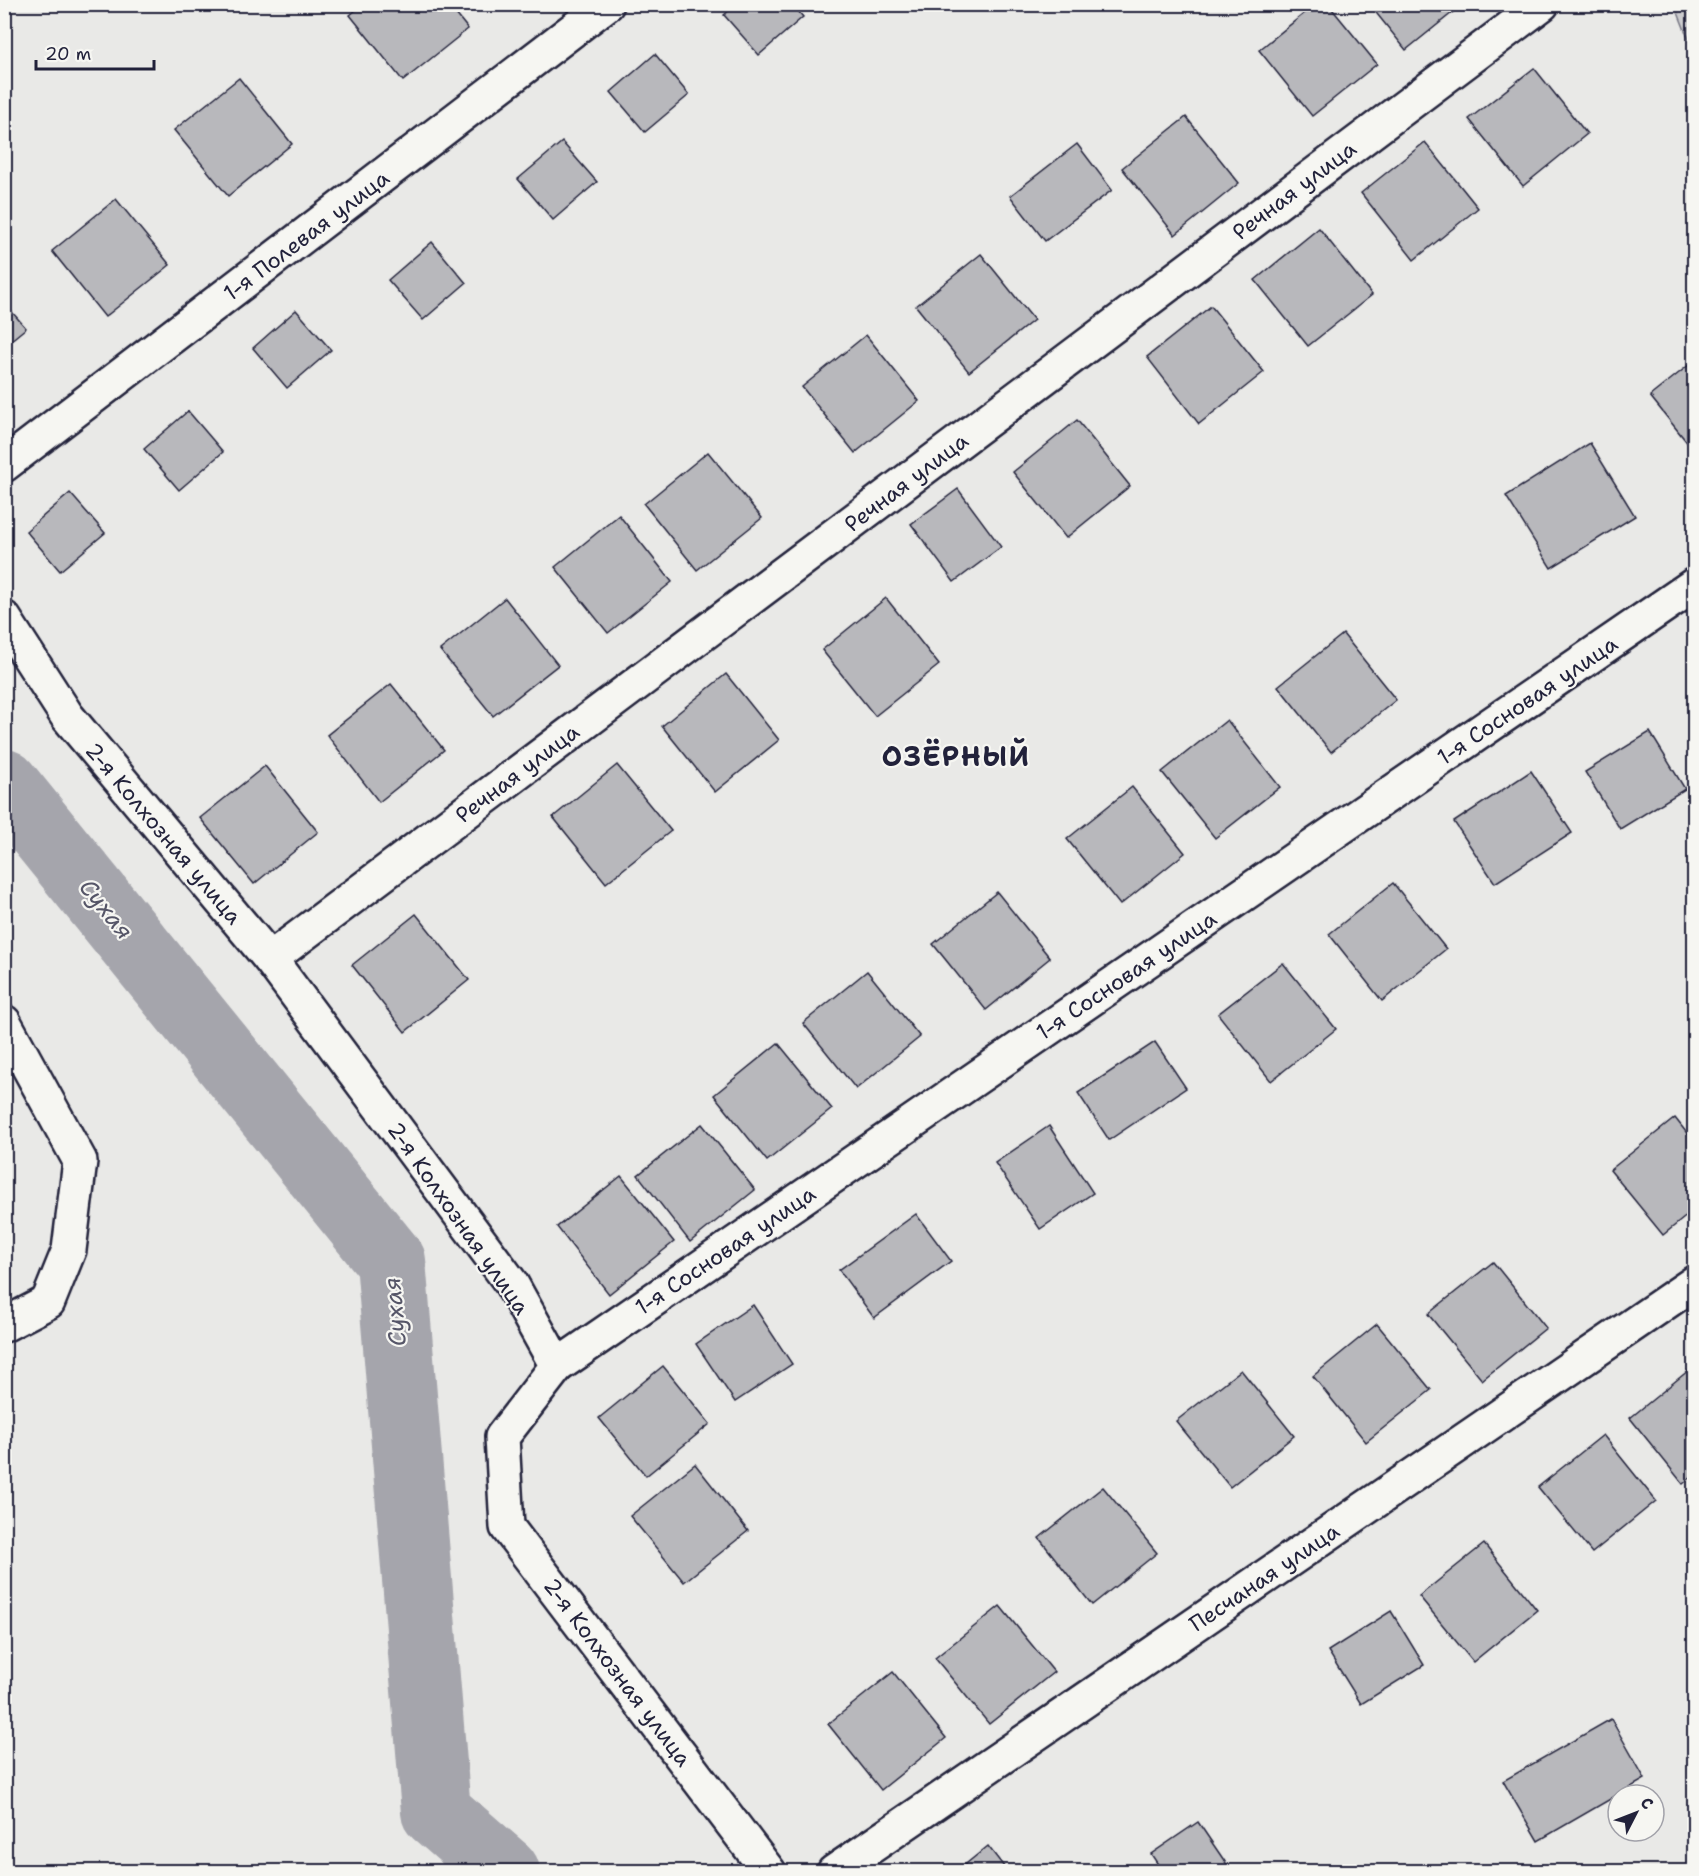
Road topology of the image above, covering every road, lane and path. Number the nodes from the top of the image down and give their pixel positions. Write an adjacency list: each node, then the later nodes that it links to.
1 (607, 4): 3 (street, 1-я Полевая улица)
2 (1542, 4): 6 (street, Речная улица)
3 (4, 465)
4 (1695, 585): 10 (street, 1-я Сосновая улица)
5 (4, 618): 6 (street, 2-я Колхозная улица)
6 (270, 959): 10 (street, 2-я Колхозная улица)
7 (4, 1022): 9 (street)
8 (1695, 1282): 12 (street, Песчаная улица)
9 (4, 1325)
10 (557, 1365): 11 (street, 2-я Колхозная улица)
11 (769, 1872)
12 (834, 1872)

